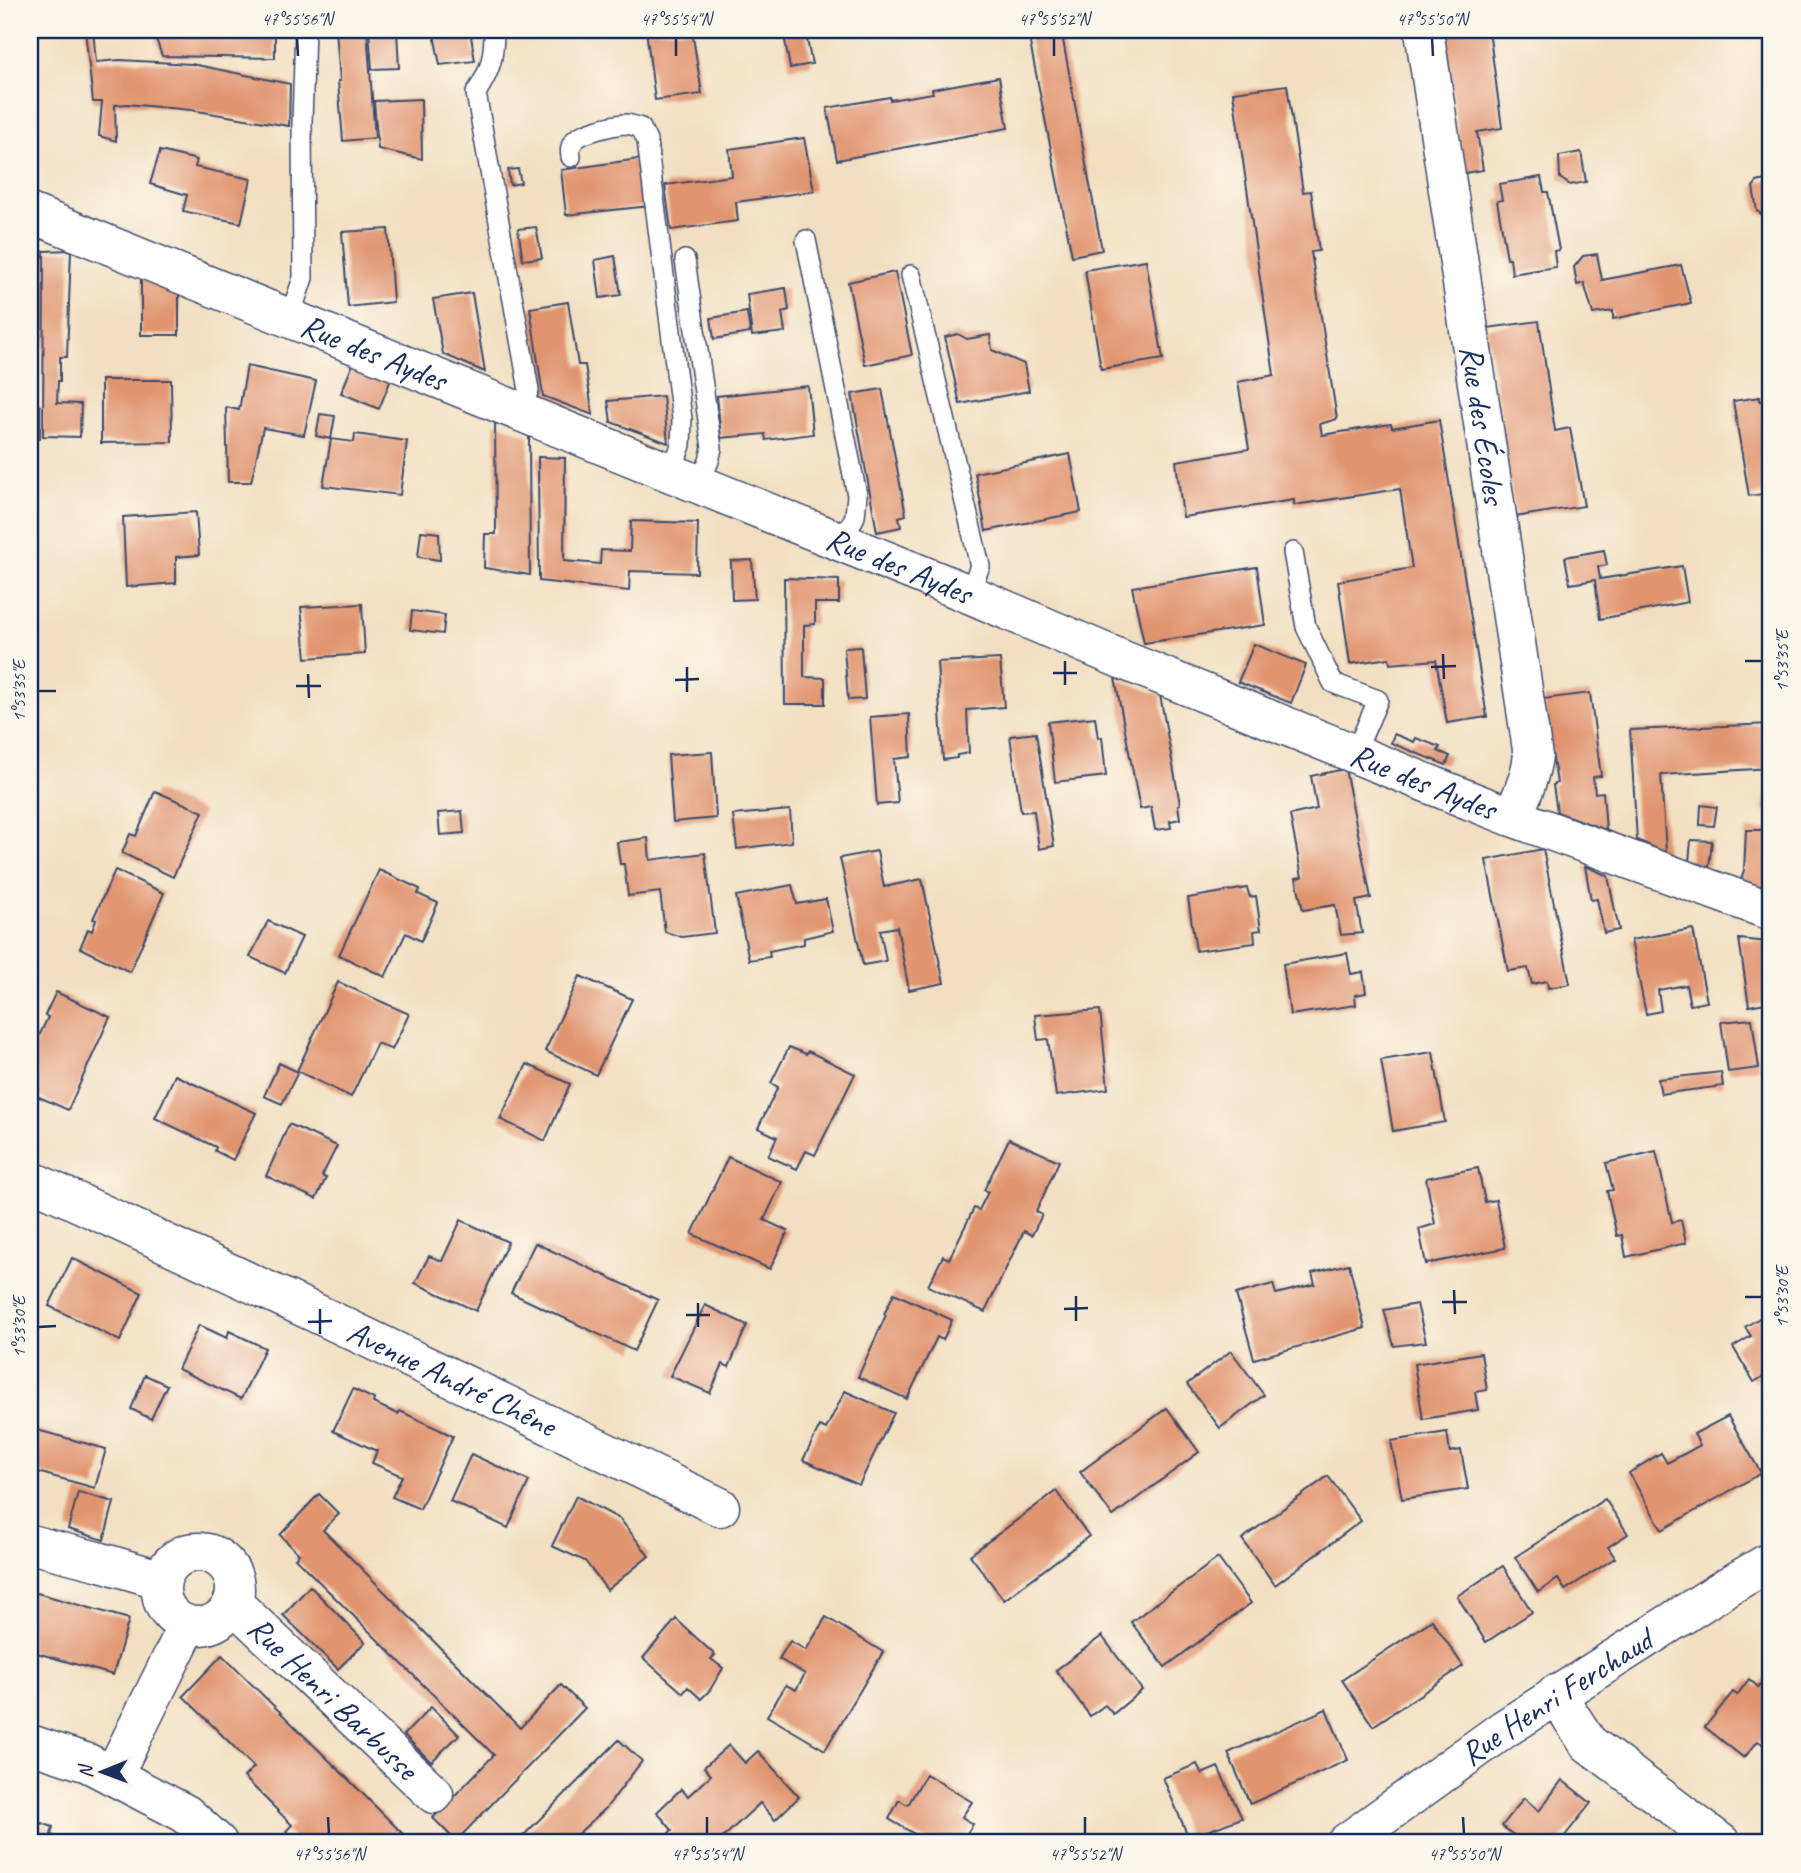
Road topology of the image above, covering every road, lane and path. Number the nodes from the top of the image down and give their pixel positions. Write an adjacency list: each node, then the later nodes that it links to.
1 (305, 30): 9 (lane)
2 (494, 30): 10 (lane)
3 (1424, 30): 16 (street, Rue des Écoles)
4 (571, 157): 11 (lane)
5 (30, 213): 9 (street, Rue des Aydes)
6 (806, 240): 12 (lane)
7 (685, 260): 11 (lane)
8 (911, 275): 14 (lane)
9 (289, 319): 10 (street, Rue des Aydes)
10 (518, 412): 11 (street, Rue des Aydes)
11 (684, 480): 12 (street, Rue des Aydes)
12 (842, 544): 14 (street, Rue des Aydes)
13 (1293, 552): 15 (lane)
14 (969, 594): 15 (street, Rue des Aydes)
15 (1355, 753): 16 (street, Rue des Aydes)
16 (1512, 817): 17 (street, Rue des Aydes)
17 (1771, 911)
18 (30, 1180): 19 (street, Avenue André Chêne)
19 (720, 1507)
20 (30, 1544): 22 (street)
21 (1771, 1561): 25 (street, Rue Henri Ferchaud)
22 (162, 1580): 23 (street); 24 (street)
23 (233, 1603): 24 (street); 28 (street, Rue Henri Barbusse)
24 (188, 1625): 27 (street)
25 (1556, 1695): 30 (street, Rue Henri Ferchaud); 31 (street)
26 (30, 1744): 27 (street)
27 (113, 1776): 29 (street)
28 (434, 1794)
29 (218, 1843)
30 (1346, 1843)
31 (1721, 1843)

